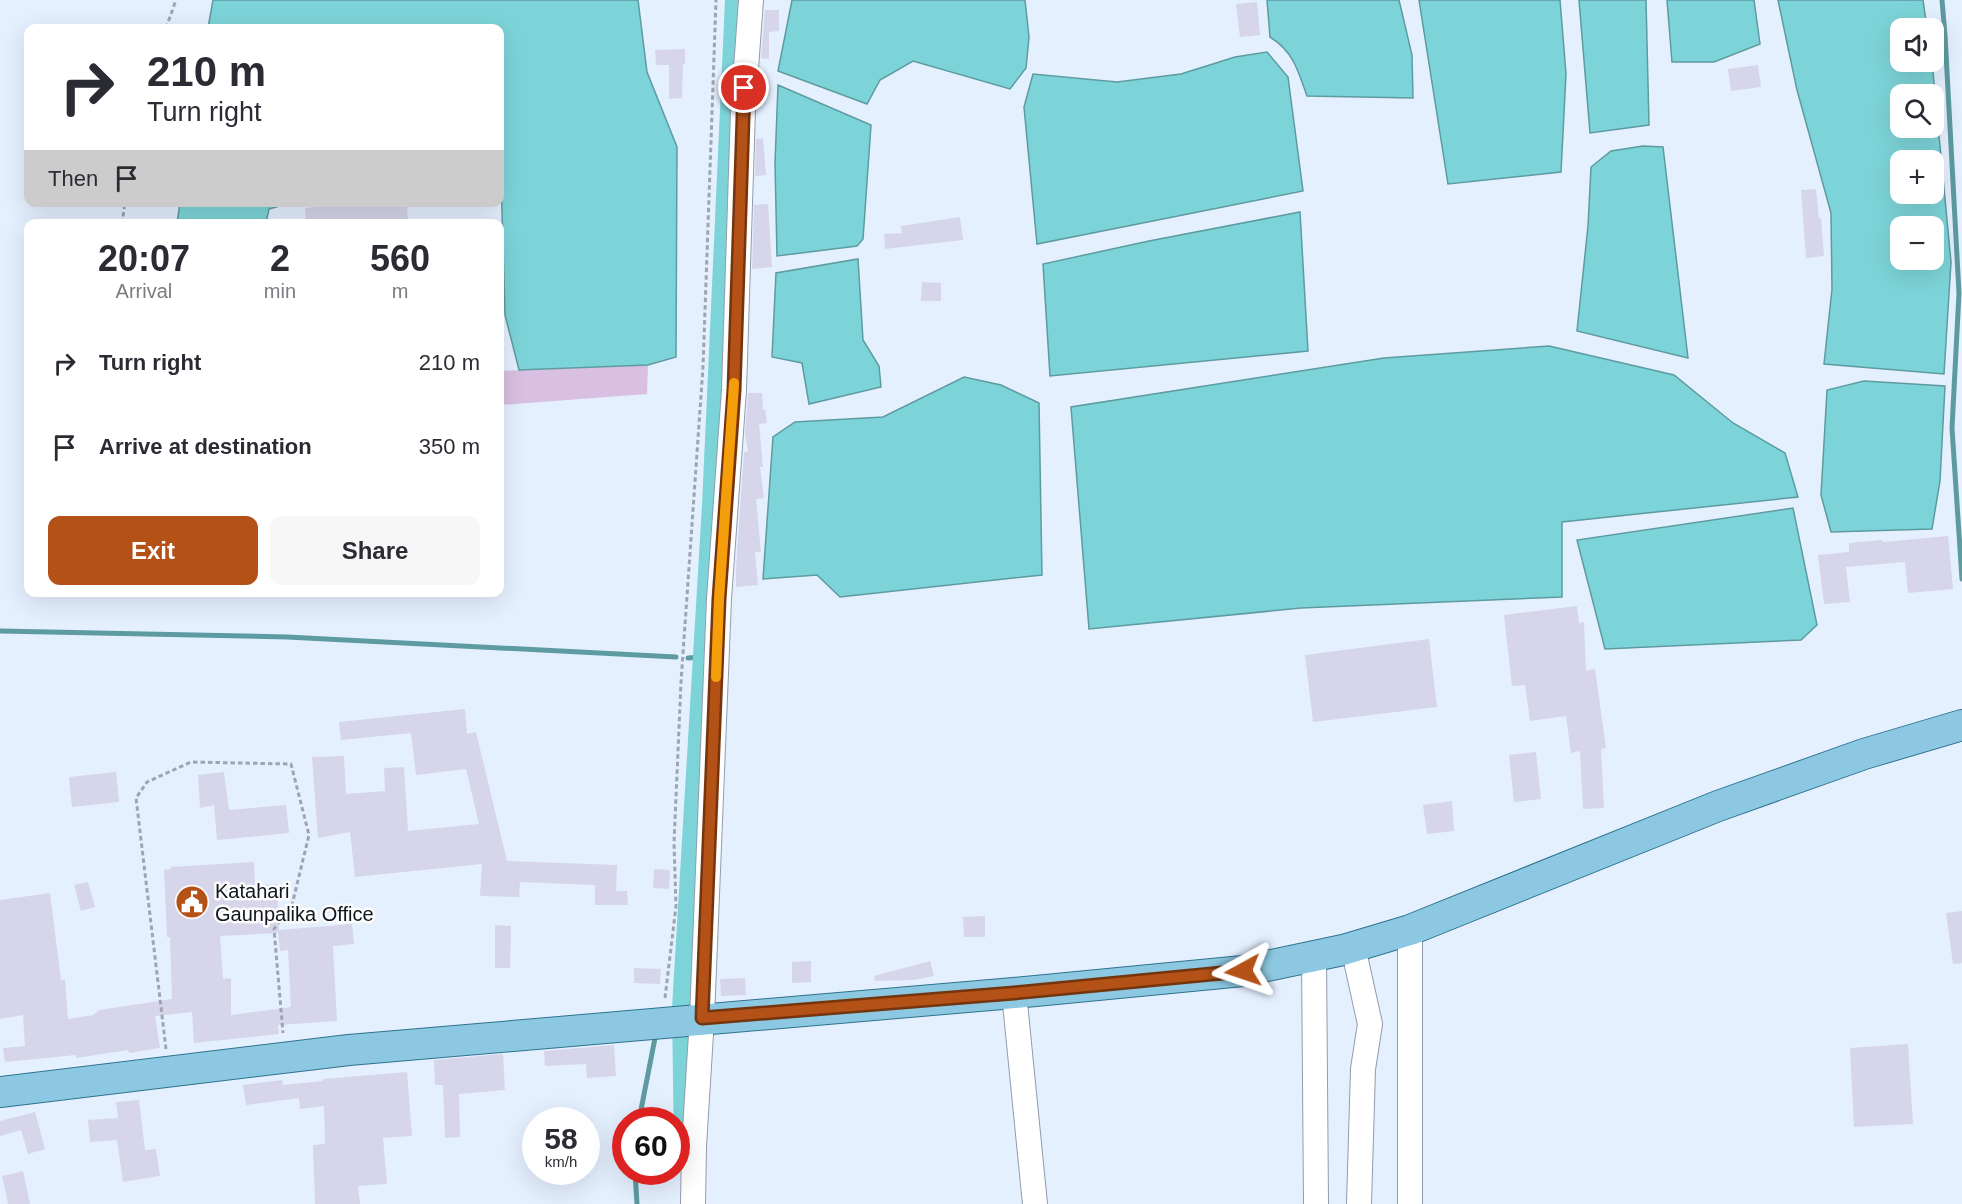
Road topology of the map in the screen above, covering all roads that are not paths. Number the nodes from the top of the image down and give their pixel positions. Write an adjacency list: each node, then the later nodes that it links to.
1 (751, 0): 7 (street)
2 (1962, 725): 3 (main road)
3 (1410, 930): 4 (main road); 13 (street)
4 (1353, 947): 5 (main road); 12 (street)
5 (1314, 956): 6 (main road); 11 (street)
6 (1014, 993): 7 (main road); 10 (street)
7 (679, 1020): 8 (main road); 9 (street)
8 (0, 1092)
9 (693, 1204)
10 (1035, 1204)
11 (1316, 1204)
12 (1359, 1204)
13 (1410, 1204)

